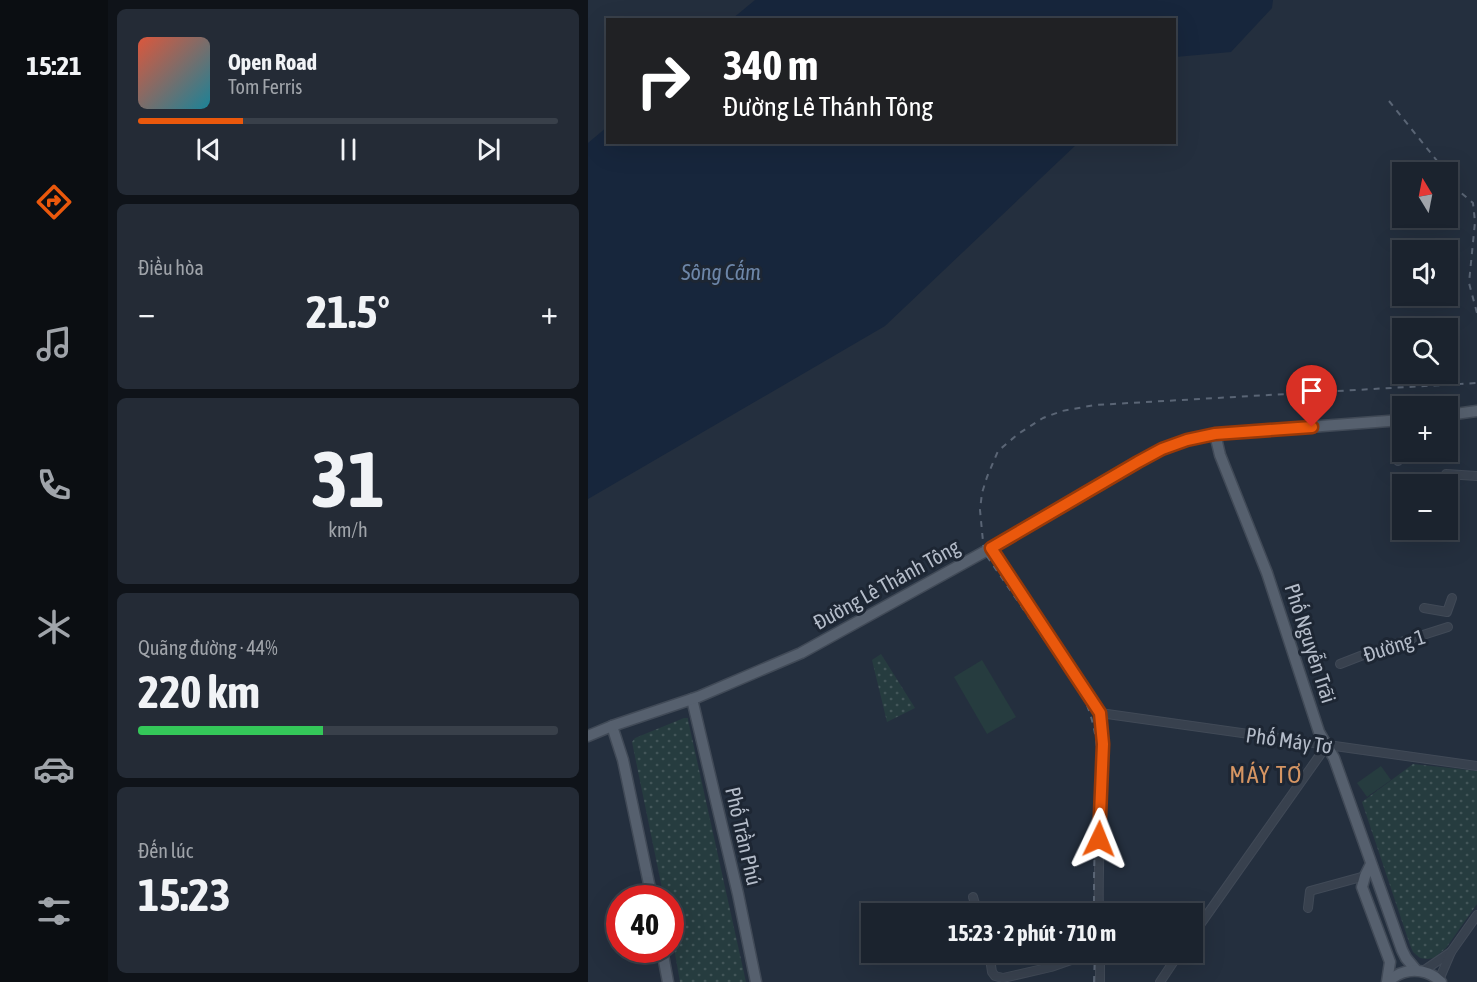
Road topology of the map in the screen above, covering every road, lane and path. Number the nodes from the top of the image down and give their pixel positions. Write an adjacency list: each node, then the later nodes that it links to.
1 (1477, 411): 2 (main road)
2 (1458, 414)
3 (1392, 421): 4 (main road, Đường Lê Thánh Tông)
4 (1215, 434): 7 (main road, Đường Lê Thánh Tông); 16 (main road, Phố Nguyễn Trãi)
5 (1458, 475): 6 (street)
6 (1477, 476)
7 (991, 548): 12 (main road, Đường Lê Thánh Tông); 13 (street)
8 (1452, 598): 9 (street)
9 (1424, 608)
10 (1448, 627): 11 (street, Đường 1)
11 (1340, 664)
12 (692, 699): 14 (main road, Đường Lê Thánh Tông); 36 (main road, Phố Trần Phú)
13 (1100, 713): 16 (street, Phố Máy Tơ); 23 (street)
14 (612, 726): 15 (main road, Đường Lê Thánh Tông); 20 (main road)
15 (588, 736)
16 (1327, 745): 17 (street, Phố Máy Tơ); 18 (main road, Phố Nguyễn Trãi); 26 (street)
17 (1477, 766)
18 (1371, 864): 19 (main road); 33 (main road, Phố Nguyễn Trãi)
19 (1365, 876): 24 (street); 39 (main road)
20 (649, 885)
21 (973, 897): 22 (street)
22 (975, 903)
23 (1099, 903)
24 (1308, 908)
25 (1477, 915): 27 (street)
26 (1203, 920)
27 (1451, 952): 33 (street); 34 (street)
28 (664, 963): 35 (main road)
29 (990, 963): 30 (street)
30 (1062, 963)
31 (1100, 963): 37 (street)
32 (1173, 963): 38 (street)
33 (1420, 971): 34 (main road); 39 (main road)
34 (1440, 981)
35 (668, 982)
36 (756, 982)
37 (1100, 982)
38 (1160, 982)
39 (1387, 982)

